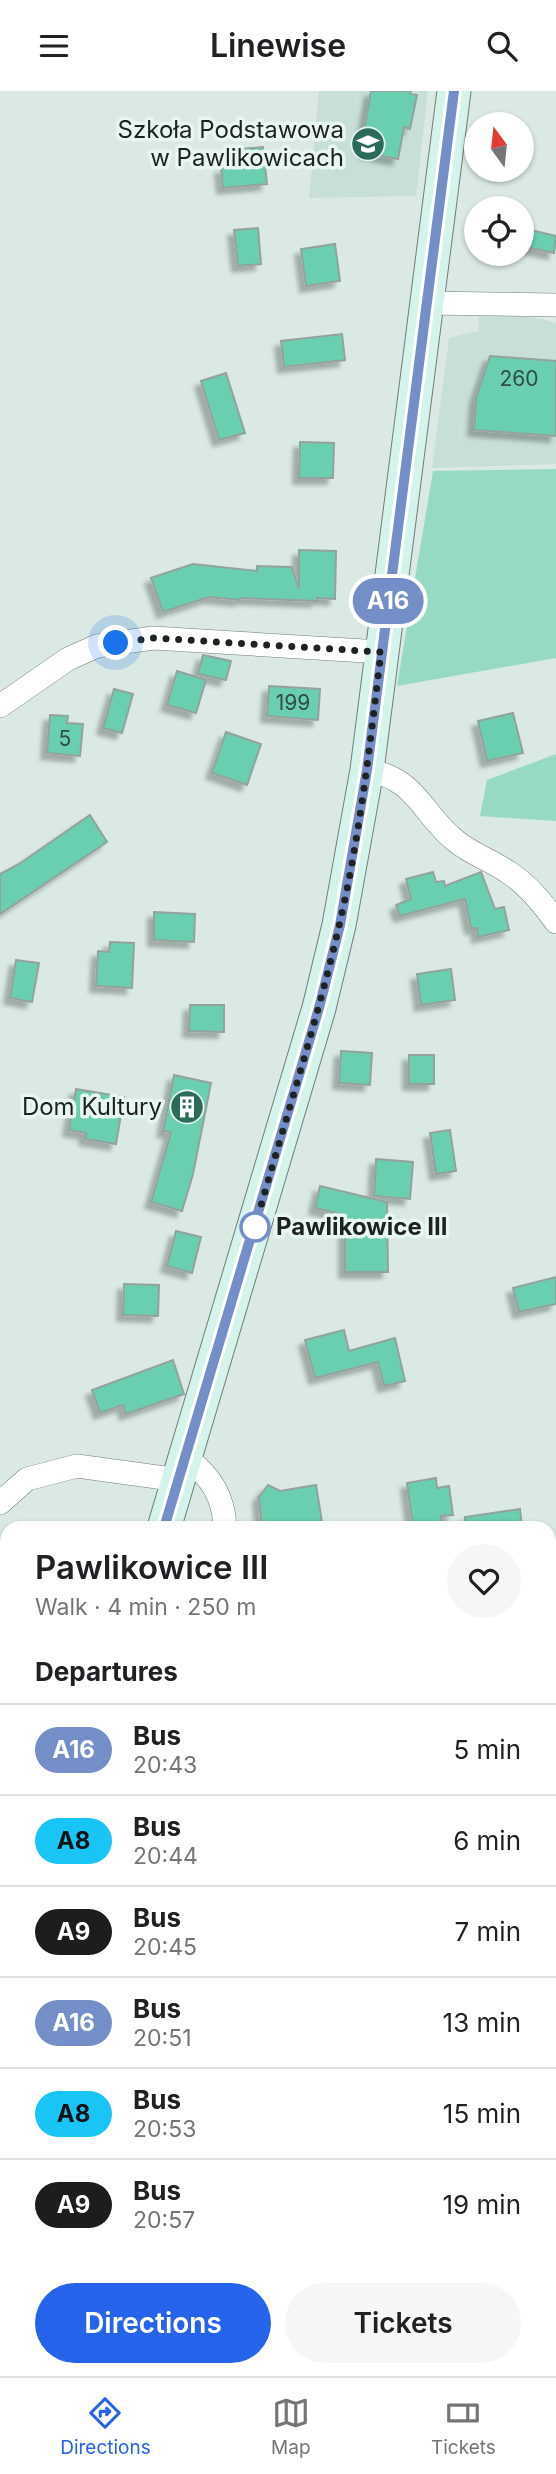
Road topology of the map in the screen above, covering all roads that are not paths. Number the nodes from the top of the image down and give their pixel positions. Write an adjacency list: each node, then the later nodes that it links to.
1 (454, 91): 2 (main road)
2 (427, 303): 3 (street); 4 (main road)
3 (556, 305)
4 (381, 652): 5 (street); 6 (main road)
5 (0, 706)
6 (367, 770): 7 (street); 8 (main road)
7 (556, 922)
8 (183, 1469): 9 (street); 10 (main road); 11 (street)
9 (0, 1503)
10 (166, 1521)
11 (225, 1521)

